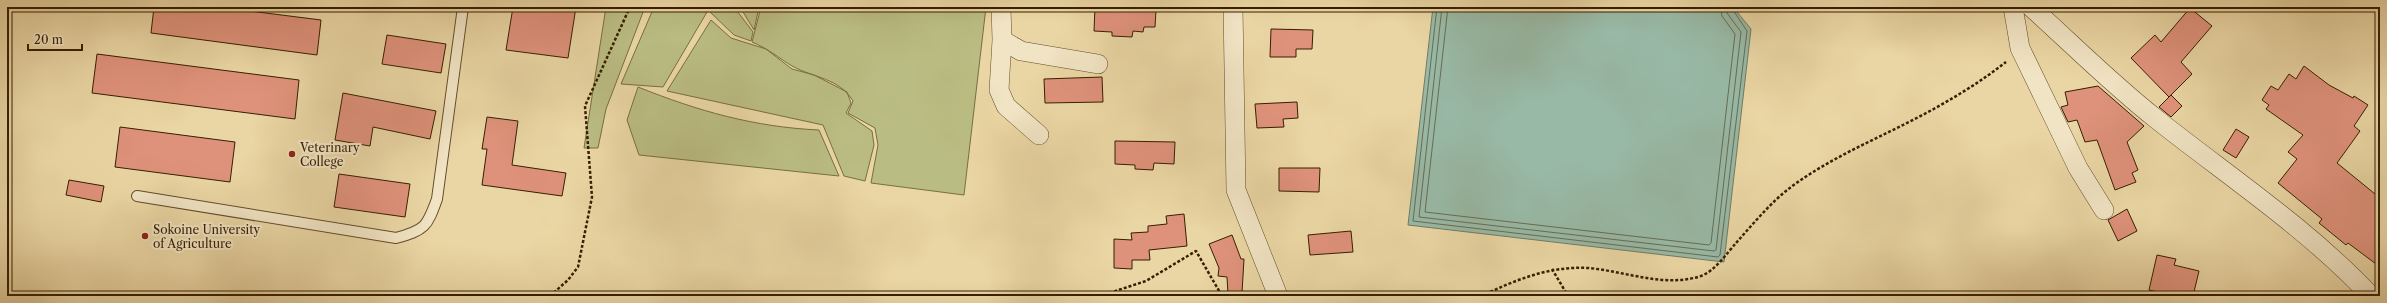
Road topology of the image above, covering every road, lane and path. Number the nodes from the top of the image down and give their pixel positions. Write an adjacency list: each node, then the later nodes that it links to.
1 (463, 7): 11 (lane)
2 (630, 7): 14 (path)
3 (1001, 7): 7 (street)
4 (1234, 7): 17 (street)
5 (2013, 7): 8 (street)
6 (2031, 7): 20 (street)
7 (1002, 40): 9 (street); 10 (street)
8 (2020, 48): 12 (street); 13 (path)
9 (1098, 64)
10 (1039, 135)
11 (137, 196)
12 (2104, 210)
13 (1552, 269): 18 (path); 19 (path)
14 (550, 296)
15 (1100, 296): 16 (path)
16 (1222, 296)
17 (1278, 296)
18 (1481, 296)
19 (1568, 296)
20 (2371, 296)

